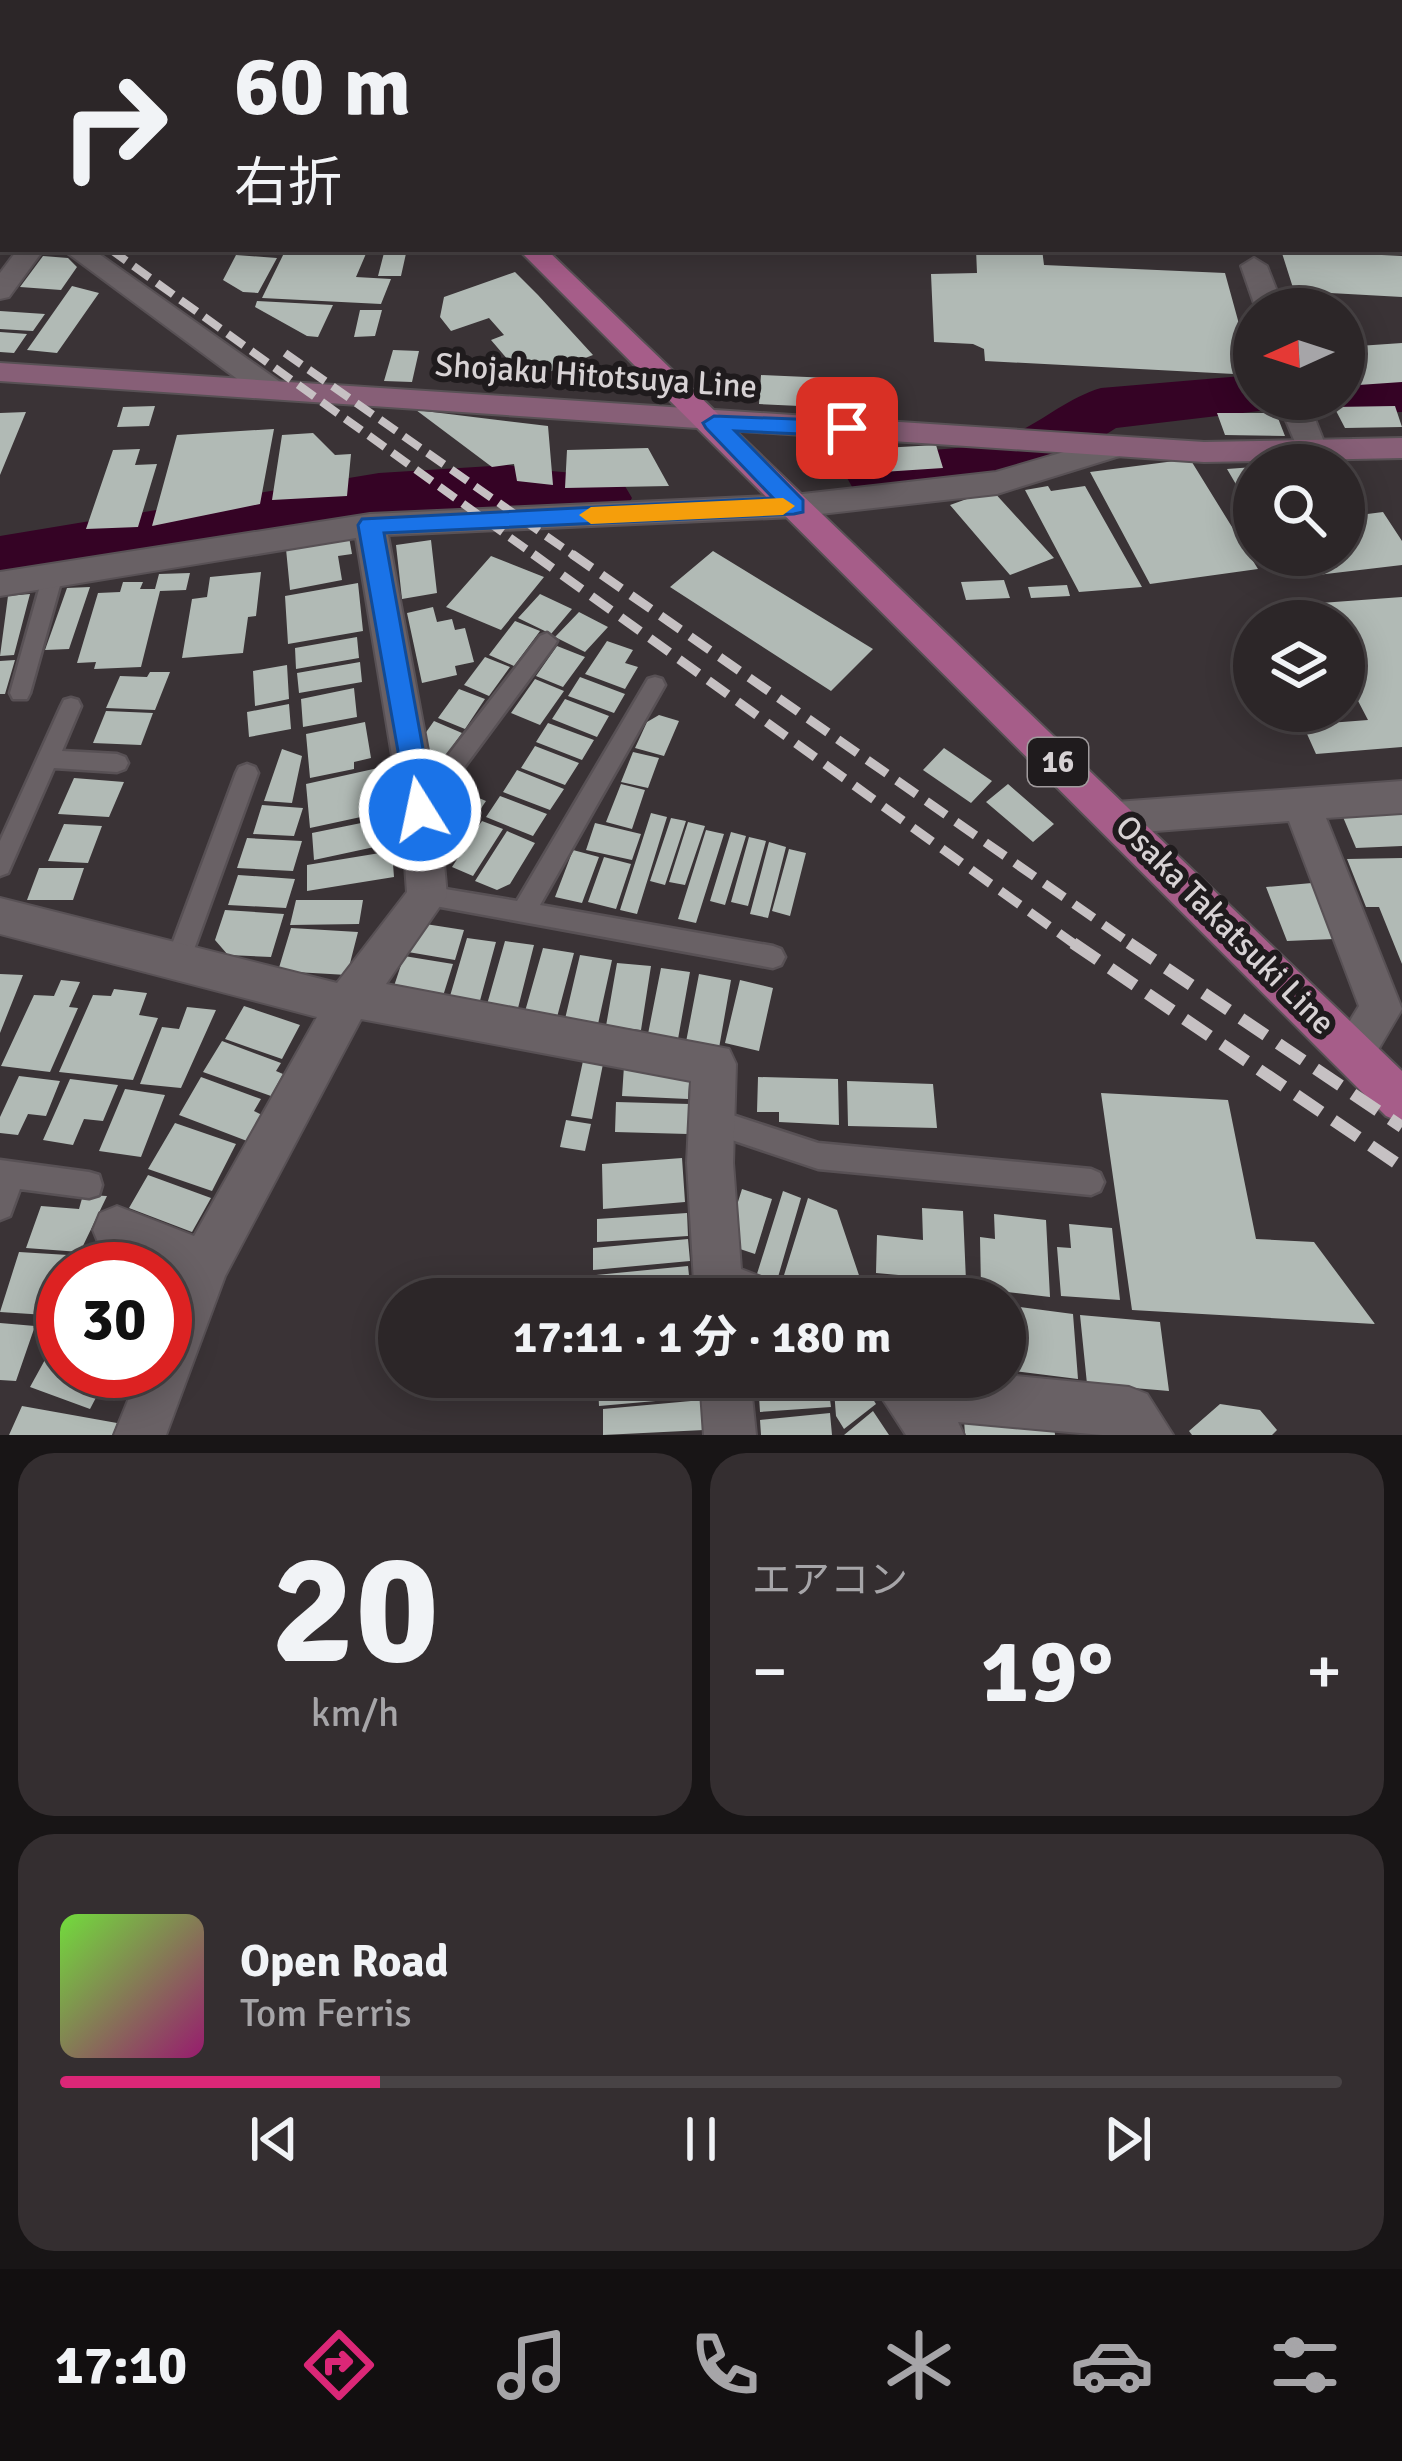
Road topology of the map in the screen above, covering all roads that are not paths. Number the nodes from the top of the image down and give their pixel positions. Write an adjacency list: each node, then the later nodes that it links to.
1 (30, 252): 6 (street)
2 (79, 252): 8 (street)
3 (534, 252): 9 (main road, Osaka Takatsuki Line / 16)
4 (1254, 266): 5 (street)
5 (1262, 288)
6 (0, 291)
7 (0, 372): 8 (main road, Shojaku Hitotsuya Line)
8 (273, 391): 9 (main road, Shojaku Hitotsuya Line)
9 (714, 423): 10 (main road, Shojaku Hitotsuya Line); 14 (main road, Osaka Takatsuki Line / 16)
10 (1115, 446): 12 (main road, Shojaku Hitotsuya Line); 14 (street)
11 (1402, 448): 13 (main road, Shojaku Hitotsuya Line)
12 (1233, 450)
13 (1365, 450)
14 (794, 506): 15 (street); 28 (main road, Osaka Takatsuki Line / 16)
15 (370, 525): 16 (street); 27 (street)
16 (53, 575): 17 (street); 20 (lane)
17 (0, 584)
18 (547, 641): 27 (lane)
19 (656, 685): 31 (lane)
20 (20, 693)
21 (70, 706): 22 (lane)
22 (46, 759): 23 (lane); 29 (lane)
23 (117, 763)
24 (247, 773): 34 (lane)
25 (1402, 797): 26 (street)
26 (1301, 802): 28 (street); 36 (street)
27 (420, 810): 30 (street)
28 (1116, 818): 36 (main road, Osaka Takatsuki Line / 16)
29 (0, 866)
30 (427, 896): 31 (lane); 35 (street)
31 (523, 913): 33 (lane)
32 (0, 916): 34 (street)
33 (773, 957)
34 (176, 966): 35 (street)
35 (351, 1002): 38 (street); 44 (street)
36 (1353, 1052): 37 (main road, Osaka Takatsuki Line / 16)
37 (1402, 1101)
38 (711, 1121): 40 (lane); 45 (street)
39 (6, 1174): 41 (lane); 42 (lane)
40 (1091, 1182)
41 (89, 1185)
42 (0, 1206)
43 (118, 1230): 44 (street)
44 (205, 1264): 46 (street)
45 (730, 1278)
46 (192, 1299)
47 (154, 1398): 51 (street)
48 (727, 1398): 52 (street)
49 (910, 1398): 53 (street)
50 (1015, 1398): 54 (street)
51 (140, 1435)
52 (730, 1435)
53 (938, 1435)
54 (1147, 1435)

